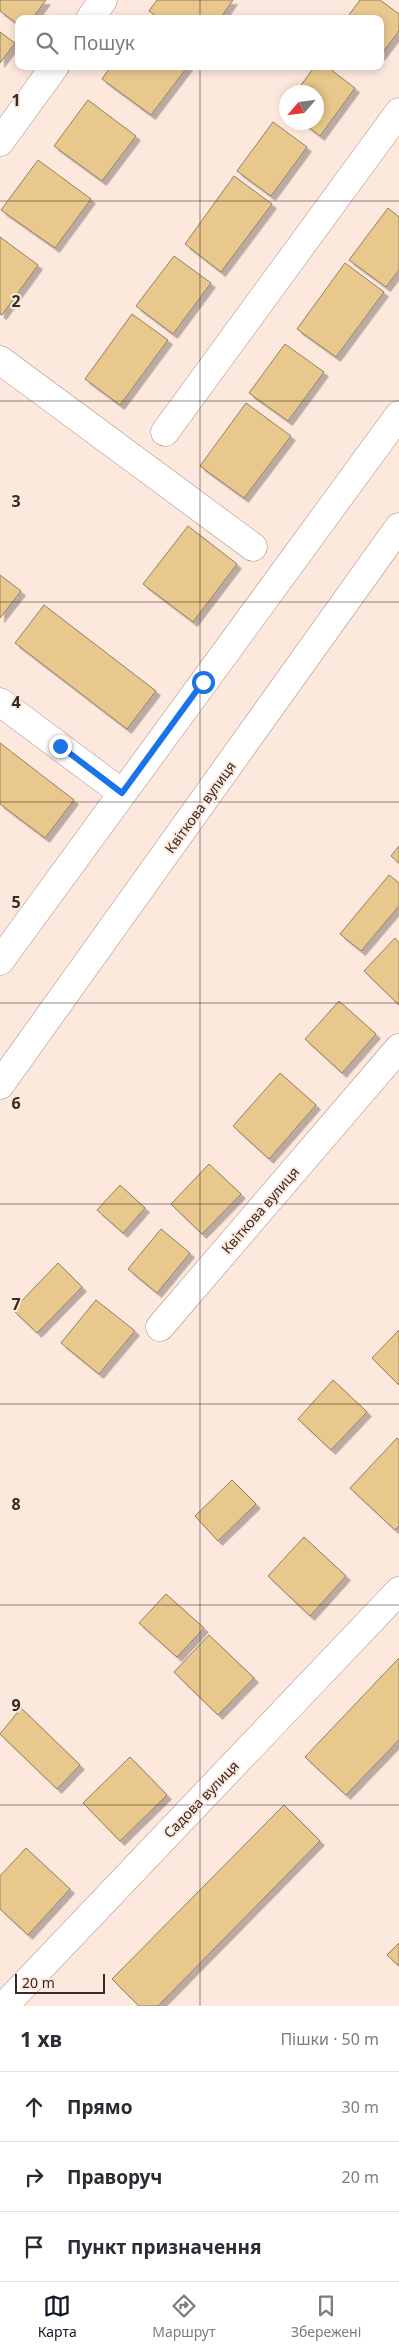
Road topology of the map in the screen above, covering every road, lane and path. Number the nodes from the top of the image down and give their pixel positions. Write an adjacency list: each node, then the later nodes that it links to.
1 (103, 0): 2 (street)
2 (93, 15)
3 (52, 70): 5 (street)
4 (399, 112): 8 (street)
5 (0, 142)
6 (0, 360): 10 (street)
7 (399, 415): 12 (street)
8 (165, 432)
9 (399, 527): 15 (street, Квіткова вулиця)
10 (253, 547)
11 (0, 702): 12 (street)
12 (122, 793): 13 (street)
13 (0, 961)
14 (399, 1048): 16 (street, Квіткова вулиця)
15 (0, 1085)
16 (160, 1327)
17 (399, 1592): 18 (street, Садова вулиця)
18 (4, 2006)

